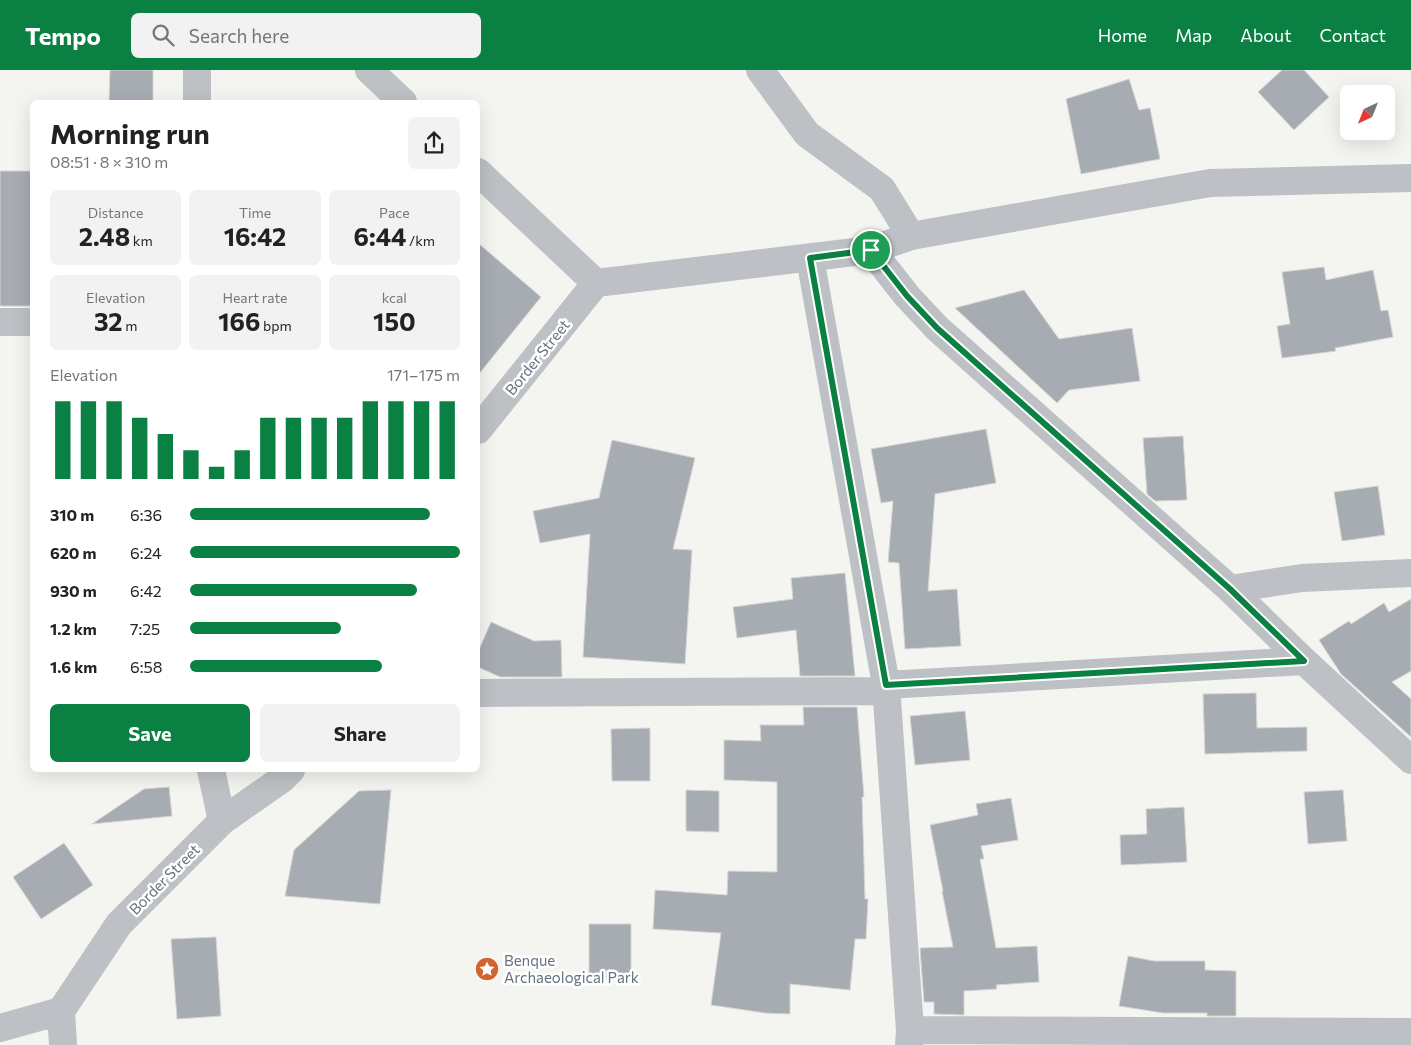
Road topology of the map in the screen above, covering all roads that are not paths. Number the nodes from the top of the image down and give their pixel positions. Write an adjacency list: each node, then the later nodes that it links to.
1 (197, 70): 4 (street)
2 (369, 70): 5 (street)
3 (760, 70): 8 (street)
4 (197, 100)
5 (401, 100)
6 (480, 174): 11 (street)
7 (1411, 178): 8 (street)
8 (911, 236): 9 (street)
9 (871, 250): 10 (street); 16 (street)
10 (810, 258): 11 (street); 18 (street)
11 (596, 284): 14 (street, Border Street)
12 (0, 322): 13 (street)
13 (30, 322)
14 (480, 428)
15 (1411, 573): 16 (street)
16 (1230, 589): 17 (street)
17 (1304, 661): 18 (street); 20 (street)
18 (886, 688): 19 (street); 27 (street)
19 (480, 693)
20 (1411, 760)
21 (210, 772): 23 (street)
22 (289, 772): 23 (street, Border Street)
23 (222, 821): 24 (street, Border Street)
24 (61, 1011): 25 (street); 28 (street)
25 (0, 1028)
26 (1411, 1032): 27 (street)
27 (910, 1038)
28 (63, 1045)

